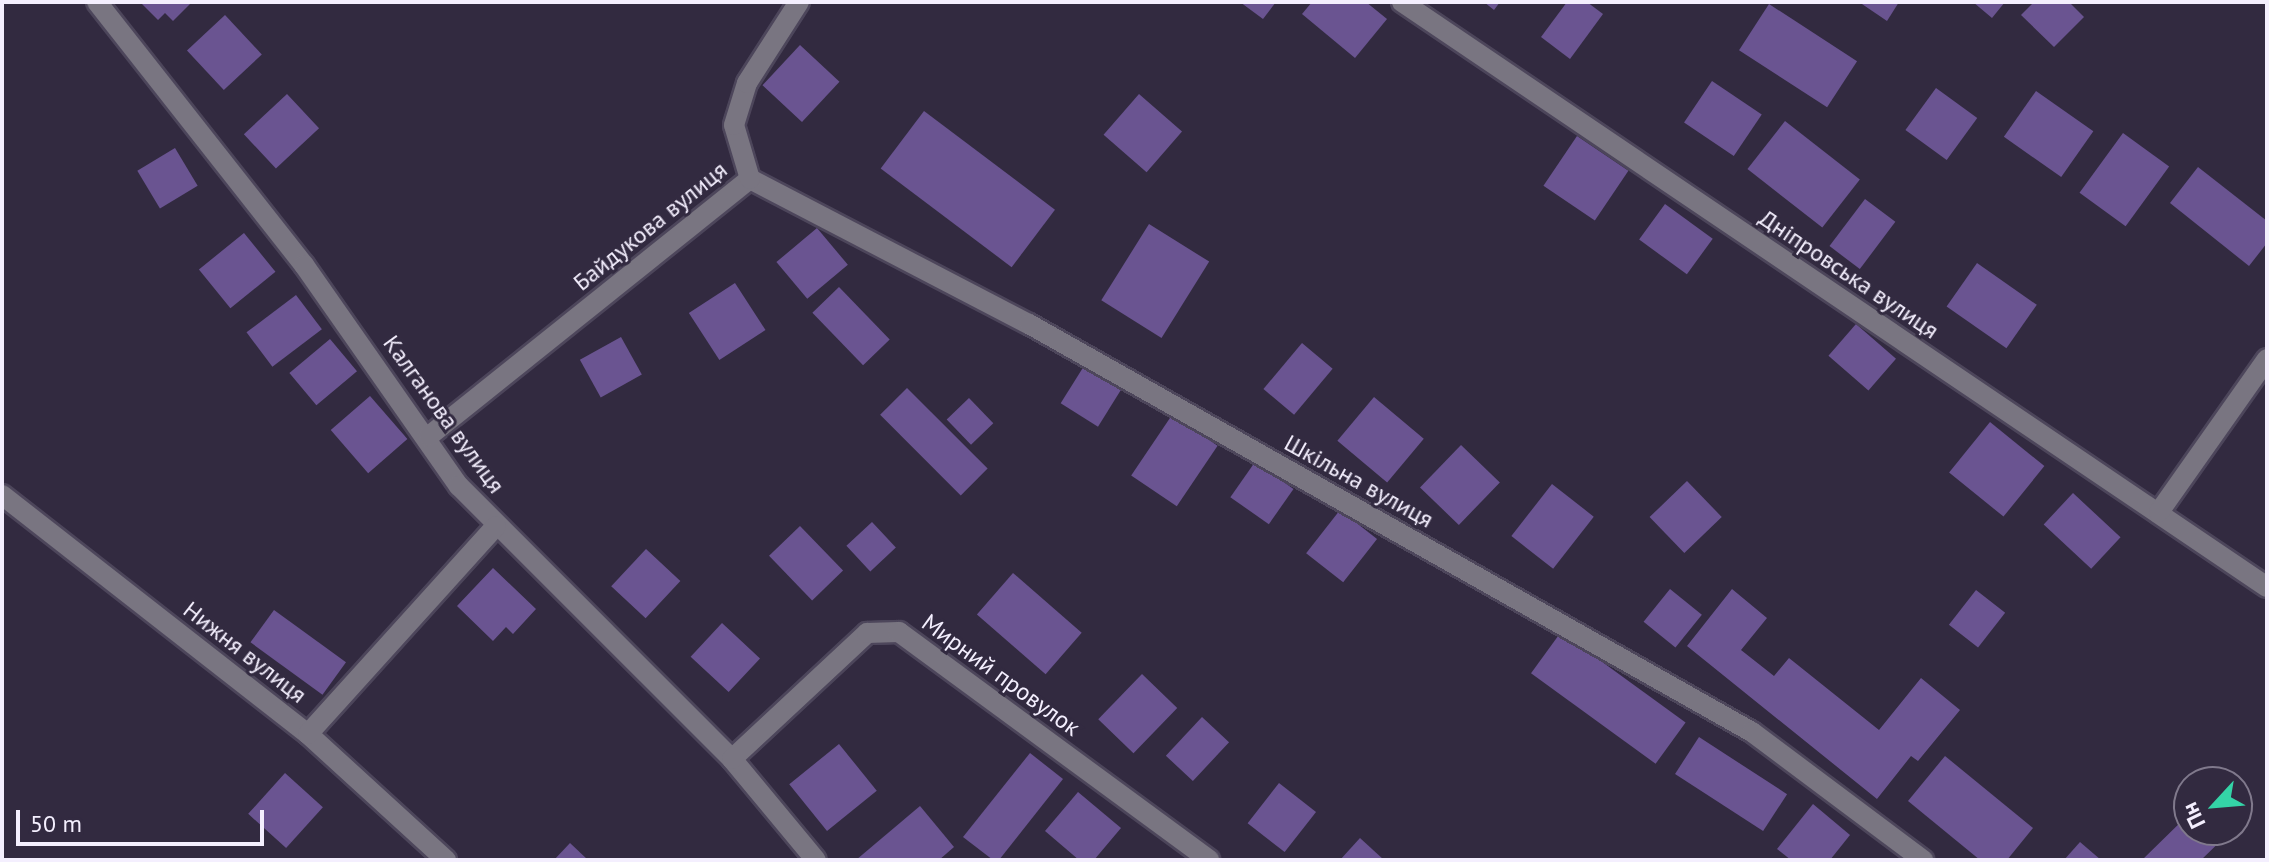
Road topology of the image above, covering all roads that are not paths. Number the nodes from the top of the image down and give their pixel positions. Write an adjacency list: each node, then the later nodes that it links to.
1 (97, 2): 6 (street, Калганова вулиця)
2 (799, 2): 4 (street, Байдукова вулиця)
3 (1402, 2): 8 (street, Дніпровська вулиця)
4 (750, 179): 6 (street, Байдукова вулиця); 16 (street, Шкільна вулиця)
5 (2267, 359): 8 (street)
6 (429, 436): 9 (street, Калганова вулиця)
7 (2, 495): 11 (street, Нижня вулиця)
8 (2159, 512): 10 (street, Дніпровська вулиця)
9 (496, 526): 11 (street); 12 (street, Калганова вулиця)
10 (2267, 587)
11 (308, 734): 13 (street, Нижня вулиця)
12 (732, 759): 14 (street, Калганова вулиця); 15 (street, Мирний провулок)
13 (446, 860)
14 (816, 860)
15 (1209, 860)
16 (1923, 860)

